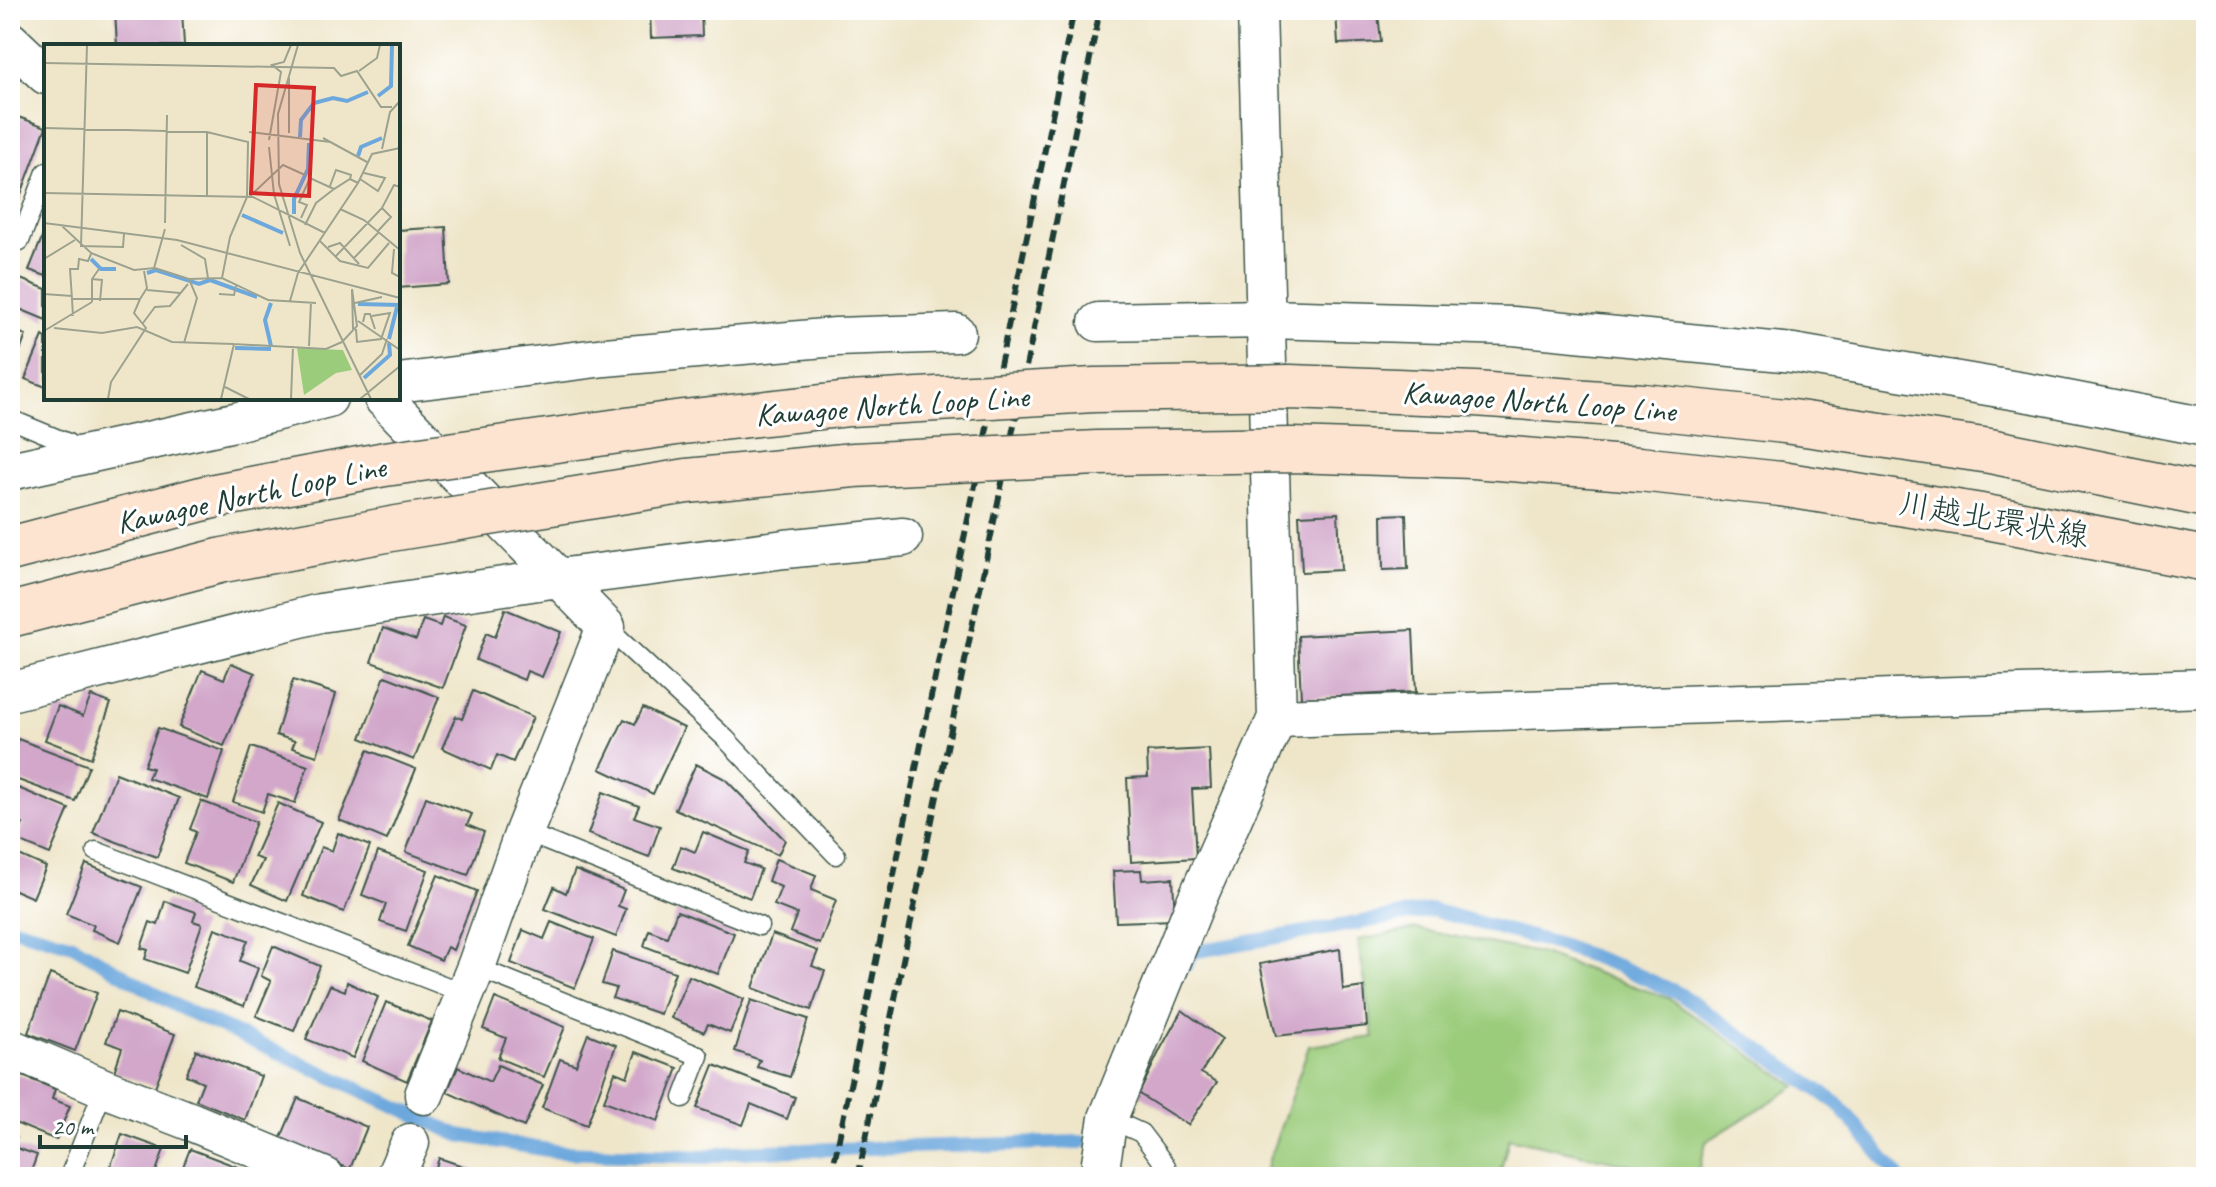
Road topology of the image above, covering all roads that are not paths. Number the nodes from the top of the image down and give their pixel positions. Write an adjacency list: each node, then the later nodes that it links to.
1 (1257, 10): 6 (street)
2 (10, 41): 3 (street)
3 (44, 73)
4 (44, 177): 5 (lane)
5 (20, 241)
6 (1267, 319): 7 (street); 14 (street); 27 (street)
7 (1098, 322)
8 (956, 333): 9 (street)
9 (400, 383)
10 (320, 400): 16 (street)
11 (385, 400): 22 (street)
12 (10, 419): 15 (lane)
13 (1785, 421): 18 (main road, 川越北環状線); 20 (main road, Kawagoe North Loop Line, bridge)
14 (2206, 427)
15 (68, 443)
16 (10, 471)
17 (1781, 484): 21 (main road, 川越北環状線); 23 (main road, Kawagoe North Loop Line, bridge)
18 (2206, 495)
19 (903, 537): 22 (street)
20 (10, 549)
21 (2206, 559)
22 (558, 578): 24 (street); 26 (street)
23 (10, 615)
24 (606, 627): 28 (street); 30 (lane)
25 (2206, 688): 27 (street)
26 (10, 692)
27 (1277, 718): 37 (street)
28 (524, 832): 31 (lane); 32 (street)
29 (96, 851): 32 (lane)
30 (836, 855)
31 (759, 926)
32 (471, 981): 35 (street); 36 (lane)
33 (10, 1048): 34 (street)
34 (104, 1088): 39 (lane); 40 (street)
35 (424, 1095)
36 (683, 1098)
37 (1108, 1118): 42 (street); 43 (lane)
38 (410, 1143): 41 (street)
39 (69, 1177)
40 (325, 1177)
41 (395, 1177)
42 (1102, 1177)
43 (1162, 1177)

